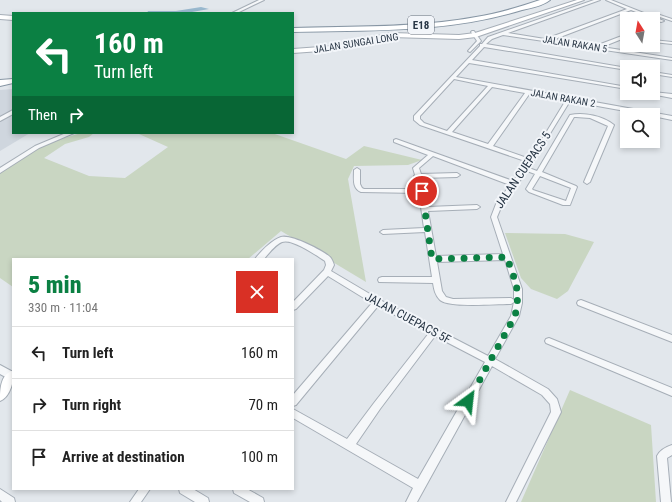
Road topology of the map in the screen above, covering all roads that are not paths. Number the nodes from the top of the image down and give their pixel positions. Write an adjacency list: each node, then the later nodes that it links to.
1 (262, 0): 10 (street)
2 (530, 0): 16 (highway, E18)
3 (546, 0): 20 (highway, E18)
4 (568, 0): 22 (street, JALAN SUNGAI LONG)
5 (582, 0): 22 (street, JALAN SUNGAI LONG)
6 (598, 0): 21 (street)
7 (608, 0): 9 (street)
8 (618, 0): 15 (street)
9 (631, 9): 17 (street); 24 (street)
10 (236, 12)
11 (0, 13): 12 (street)
12 (12, 14)
13 (0, 17): 14 (street)
14 (12, 18)
15 (670, 19): 17 (street)
16 (437, 20): 18 (highway); 19 (highway, E18)
17 (662, 20)
18 (356, 21)
19 (294, 26)
20 (294, 30)
21 (502, 33): 24 (street, JALAN RAKAN 5); 27 (street)
22 (475, 34): 28 (street, JALAN SUNGAI LONG); 30 (street, JALAN SUNGAI LONG); 38 (street)
23 (620, 38): 29 (street)
24 (553, 40): 29 (street, JALAN RAKAN 5)
25 (660, 41): 26 (street)
26 (672, 43)
27 (482, 46): 32 (street); 33 (street)
28 (294, 47)
29 (600, 48): 31 (street, JALAN RAKAN 5)
30 (294, 51)
31 (672, 59)
32 (468, 62): 38 (street); 42 (street)
33 (620, 68)
34 (660, 74): 36 (street)
35 (12, 76): 37 (highway)
36 (672, 76)
37 (0, 78)
38 (454, 78): 41 (street, JALAN RAKAN 2); 50 (street)
39 (12, 81): 40 (highway)
40 (0, 83)
41 (491, 85): 43 (street, JALAN RAKAN 2); 50 (street)
42 (620, 87)
43 (528, 92): 46 (street, JALAN RAKAN 2); 53 (street)
44 (660, 94): 45 (street)
45 (672, 96)
46 (569, 99): 48 (street, JALAN RAKAN 2); 55 (street, JALAN CUEPACS 5)
47 (12, 113): 49 (street)
48 (672, 118)
49 (0, 119)
50 (448, 133): 53 (street)
51 (69, 134): 58 (street)
52 (396, 141): 54 (street)
53 (488, 147): 55 (street)
54 (432, 154): 61 (street); 63 (street)
55 (531, 161): 56 (street, JALAN CUEPACS 5)
56 (526, 169): 59 (street); 63 (street, JALAN CUEPACS 5)
57 (357, 170): 64 (street)
58 (0, 171)
59 (539, 173): 59 (street); 62 (street)
60 (457, 175): 61 (street)
61 (417, 176): 64 (street)
62 (587, 182)
63 (514, 184): 69 (street, JALAN CUEPACS 5)
64 (422, 191): 66 (street)
65 (477, 207): 66 (street)
66 (425, 209): 67 (street)
67 (428, 230): 68 (street); 71 (street)
68 (383, 232)
69 (507, 257): 71 (street); 82 (street, JALAN CUEPACS 5)
70 (260, 258): 72 (street)
71 (432, 259): 74 (street)
72 (327, 272): 76 (street, JALAN CUEPACS 5F); 78 (street)
73 (382, 280): 74 (street)
74 (435, 280): 75 (street)
75 (511, 301)
76 (377, 302): 79 (street, JALAN CUEPACS 5F); 90 (street)
77 (581, 303): 80 (street)
78 (294, 306)
79 (434, 332): 82 (street, JALAN CUEPACS 5F); 92 (street)
80 (672, 339)
81 (549, 341): 88 (street)
82 (491, 361): 94 (street, JALAN CUEPACS 5); 104 (street, JALAN CUEPACS 5F)
83 (0, 369): 84 (street)
84 (12, 376)
85 (12, 377): 87 (street)
86 (12, 378): 89 (street)
87 (0, 383)
88 (672, 392)
89 (0, 396)
90 (294, 401)
91 (294, 414): 92 (street)
92 (349, 445): 94 (street)
93 (672, 450): 105 (street)
94 (420, 486): 103 (street, JALAN CUEPACS 5)
95 (144, 490): 100 (street)
96 (186, 490): 101 (street)
97 (240, 490): 102 (street)
98 (0, 494): 99 (street)
99 (10, 502)
100 (135, 502)
101 (204, 502)
102 (259, 502)
103 (411, 502)
104 (511, 502)
105 (666, 502)

